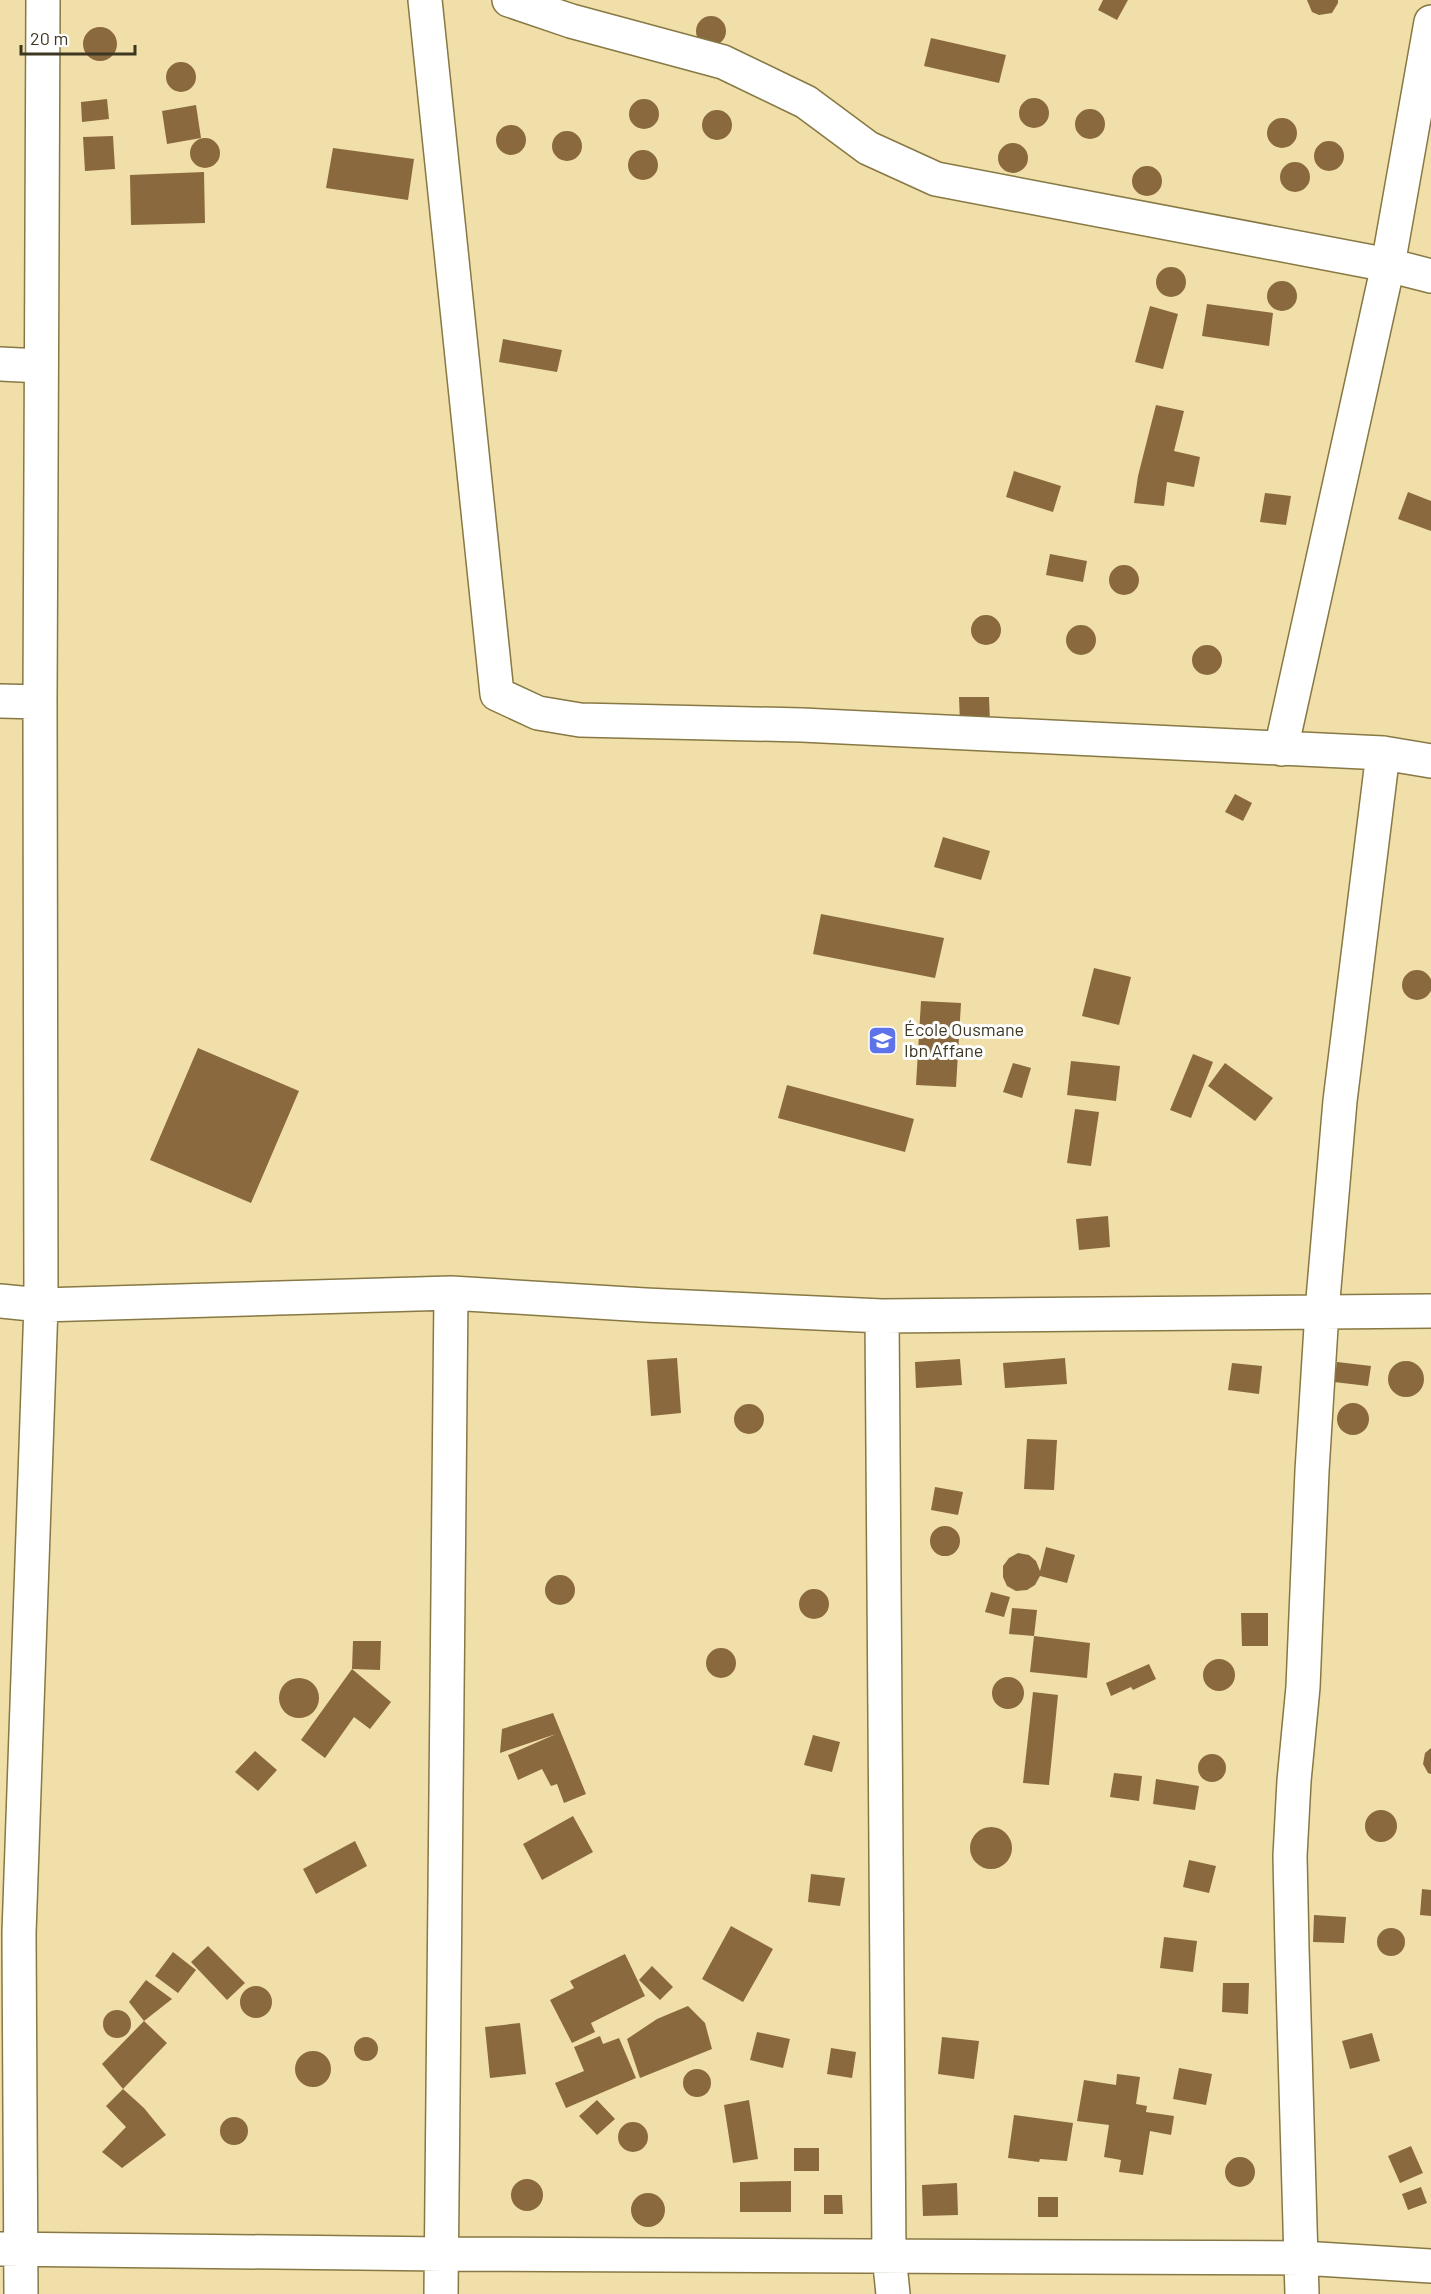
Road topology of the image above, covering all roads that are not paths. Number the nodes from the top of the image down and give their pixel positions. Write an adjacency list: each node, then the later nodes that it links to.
1 (43, 0): 8 (street)
2 (425, 0): 11 (street)
3 (509, 0): 5 (street)
4 (1431, 22): 5 (street)
5 (1388, 265): 6 (street); 11 (street)
6 (1431, 276)
7 (0, 364): 8 (street)
8 (41, 366): 10 (street)
9 (0, 701): 10 (street)
10 (40, 702): 16 (street)
11 (1281, 749): 12 (street)
12 (1383, 753): 13 (street); 17 (street)
13 (1431, 761)
14 (451, 1293): 16 (street); 19 (street); 22 (street)
15 (0, 1301): 16 (street)
16 (41, 1305): 20 (street)
17 (1322, 1311): 18 (street); 19 (street); 24 (street)
18 (1431, 1311)
19 (882, 1316): 23 (street)
20 (9, 1929): 21 (street)
21 (10, 2249): 22 (street); 26 (street)
22 (443, 2254): 23 (street); 27 (street)
23 (889, 2255): 24 (street); 28 (street)
24 (1302, 2258): 25 (street); 29 (street)
25 (1431, 2266)
26 (21, 2294)
27 (441, 2294)
28 (892, 2294)
29 (1302, 2294)

